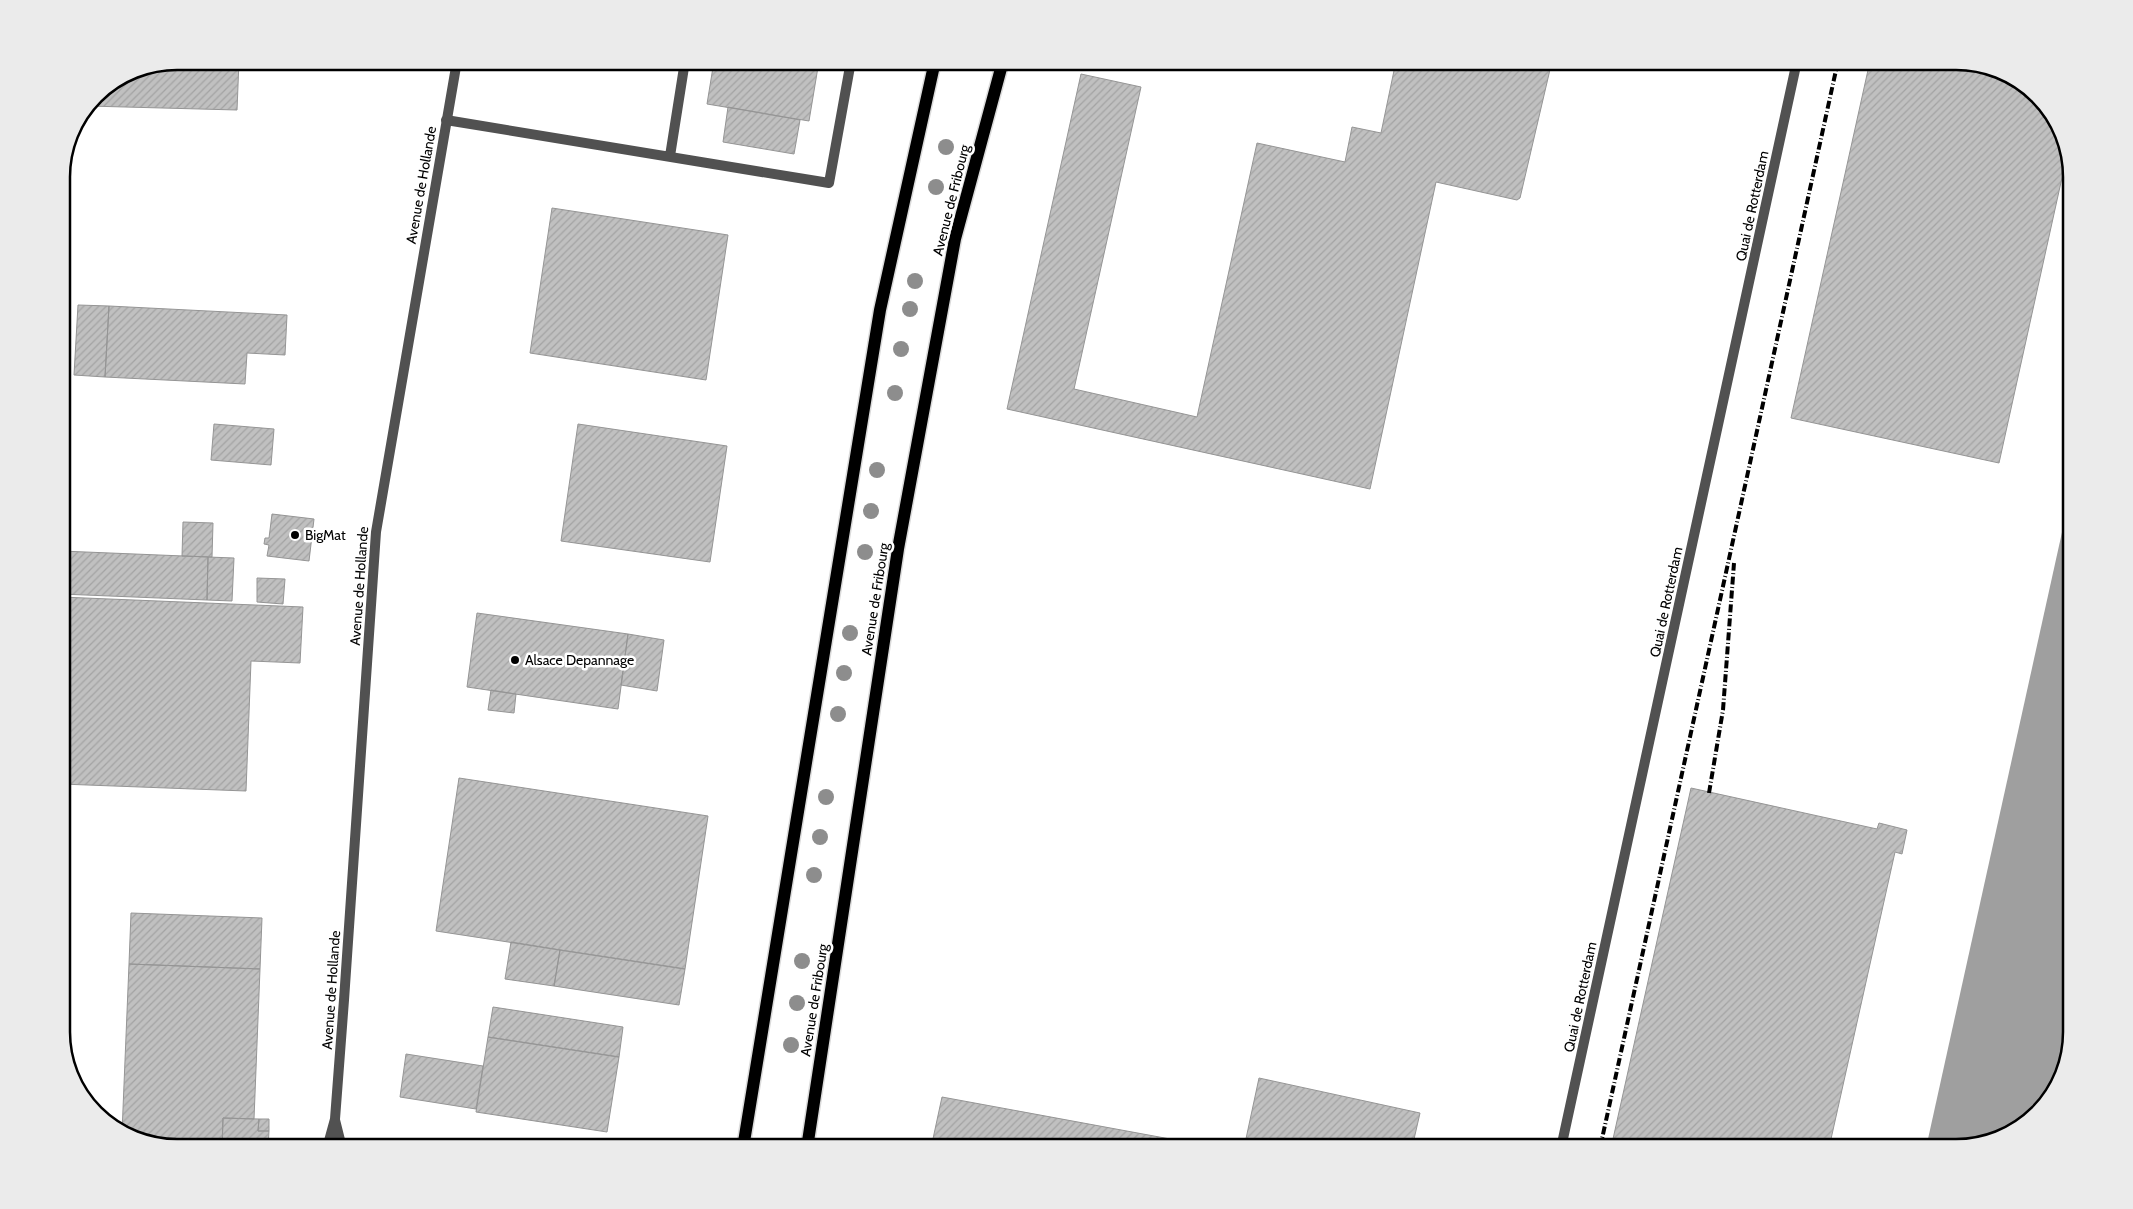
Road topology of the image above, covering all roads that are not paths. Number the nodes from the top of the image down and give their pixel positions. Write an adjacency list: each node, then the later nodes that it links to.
1 (455, 70): 7 (street, Avenue de Hollande)
2 (684, 70): 8 (street)
3 (850, 70): 8 (street)
4 (933, 70): 12 (main road)
5 (1001, 70): 13 (main road, Avenue de Fribourg)
6 (1795, 70): 14 (street, Quai de Rotterdam)
7 (446, 120): 8 (street); 9 (street, Avenue de Hollande)
8 (670, 156)
9 (335, 1119): 10 (street, Avenue de Hollande); 11 (street, Avenue de Hollande)
10 (329, 1139)
11 (340, 1139)
12 (744, 1139)
13 (808, 1139)
14 (1563, 1139)

